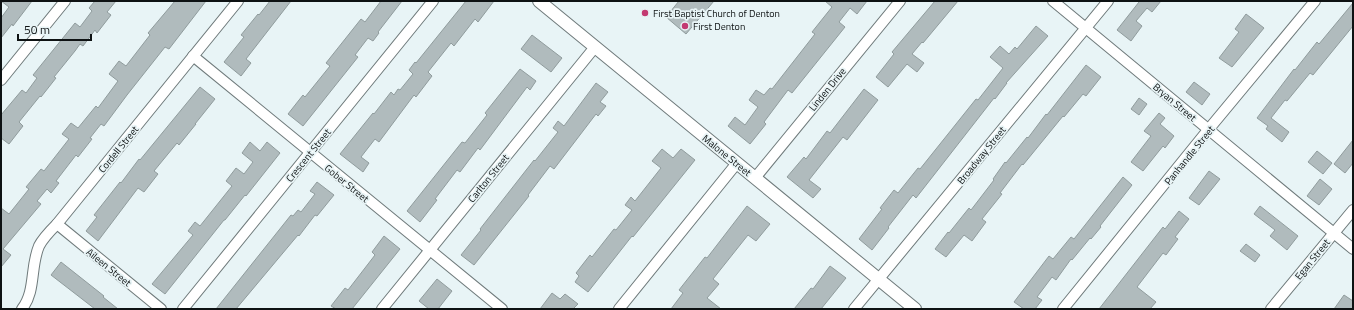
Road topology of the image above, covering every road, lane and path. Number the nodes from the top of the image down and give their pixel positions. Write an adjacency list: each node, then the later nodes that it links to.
1 (65, 1): 12 (street)
2 (238, 1): 11 (street, Cordell Street)
3 (434, 1): 14 (street, Crescent Street)
4 (539, 1): 10 (street, Malone Street)
5 (900, 1): 16 (street, Linden Drive)
6 (1053, 1): 9 (street, Bryan Street)
7 (1108, 1): 9 (street, Broadway Street)
8 (1315, 1): 13 (street, Panhandle Street)
9 (1086, 28): 13 (street, Bryan Street); 22 (street, Broadway Street)
10 (595, 47): 15 (street, Malone Street); 21 (street, Carlton Street)
11 (193, 56): 14 (street, Gober Street); 18 (street, Cordell Street)
12 (1, 80)
13 (1208, 130): 19 (street, Bryan Street); 31 (street, Panhandle Street)
14 (310, 152): 21 (street, Gober Street); 25 (street, Crescent Street)
15 (737, 163): 16 (street, Malone Street); 28 (street)
16 (755, 178): 22 (street, Malone Street)
17 (1353, 210): 19 (street, Egan Street)
18 (57, 224): 23 (street, Cordell Street); 24 (street, Aileen Street)
19 (1333, 233): 20 (street, Bryan Street); 32 (street, Egan Street)
20 (1353, 249)
21 (430, 250): 26 (street, Carlton Street); 27 (street, Gober Street)
22 (879, 279): 29 (street, Broadway Street); 30 (street, Malone Street)
23 (22, 309)
24 (161, 309)
25 (183, 309)
26 (382, 309)
27 (502, 309)
28 (619, 309)
29 (854, 309)
30 (915, 309)
31 (1063, 309)
32 (1271, 309)

